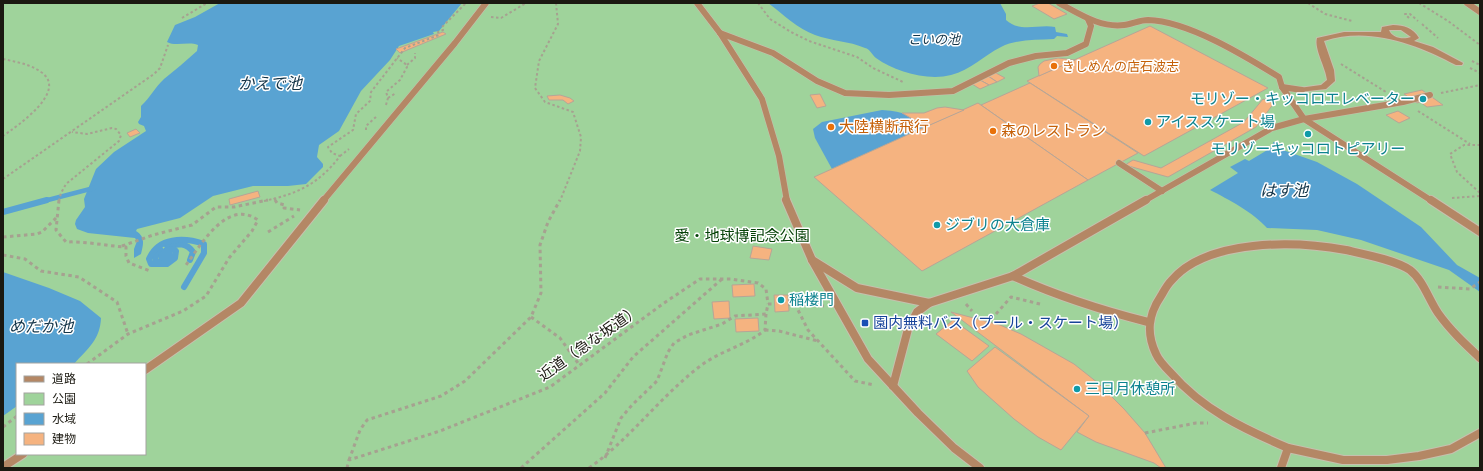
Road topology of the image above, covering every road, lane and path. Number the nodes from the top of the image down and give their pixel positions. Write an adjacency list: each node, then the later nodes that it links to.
1 (207, 3): 13 (path)
2 (466, 3): 23 (path)
3 (486, 3): 81 (lane)
4 (526, 3): 14 (path)
5 (556, 3): 73 (path)
6 (697, 3): 18 (lane)
7 (758, 3): 31 (path)
8 (1059, 3): 15 (lane)
9 (1308, 3): 16 (path)
10 (1420, 3): 21 (path)
11 (1466, 3): 12 (lane)
12 (1480, 12)
13 (182, 18)
14 (501, 18)
15 (1088, 19): 29 (lane); 31 (lane)
16 (1359, 23)
17 (1383, 31): 19 (street); 19 (street); 25 (street)
18 (720, 33): 31 (lane); 57 (lane)
19 (1406, 41): 26 (street)
20 (168, 45): 38 (path)
21 (1480, 45)
22 (415, 53): 27 (path)
23 (397, 58): 27 (path); 44 (path)
24 (3, 59): 40 (path)
25 (1327, 60): 30 (street); 32 (path)
26 (1459, 63)
27 (407, 65): 34 (path)
28 (1480, 85): 33 (path)
29 (1282, 87): 30 (lane); 37 (lane)
30 (1302, 90)
31 (921, 93)
32 (1387, 93)
33 (1430, 96): 37 (lane)
34 (385, 109)
35 (382, 112): 39 (path)
36 (1420, 112): 41 (path)
37 (1304, 119): 47 (lane); 53 (lane)
38 (72, 132): 46 (path); 52 (path)
39 (366, 134)
40 (3, 136)
41 (1470, 144): 42 (path); 48 (path)
42 (1480, 145)
43 (350, 148): 44 (path)
44 (340, 156): 49 (path)
45 (1119, 163): 47 (lane)
46 (3, 179)
47 (1162, 190): 60 (lane)
48 (1480, 195): 50 (path)
49 (274, 198): 51 (path); 55 (path)
50 (1449, 198)
51 (302, 210)
52 (56, 218): 54 (path); 55 (path)
53 (1480, 232)
54 (3, 237)
55 (122, 246): 59 (path)
56 (3, 255): 76 (path)
57 (812, 260): 65 (lane); 82 (lane)
58 (186, 265): 76 (path)
59 (150, 271)
60 (1013, 276): 64 (lane); 65 (lane)
61 (723, 278): 66 (path, 近道（急な坂道）); 80 (path, 近道（急な坂道）); 94 (path)
62 (1480, 282): 63 (path)
63 (1422, 285): 74 (lane); 78 (lane)
64 (1050, 293): 72 (path); 74 (lane)
65 (929, 303): 82 (lane)
66 (768, 304): 67 (path); 71 (path)
67 (774, 304)
68 (788, 304): 69 (path)
69 (795, 304): 70 (path); 77 (path)
70 (818, 306)
71 (766, 314): 75 (path); 90 (path)
72 (996, 314)
73 (531, 317): 80 (path); 91 (path)
74 (1148, 322): 84 (lane)
75 (765, 330): 77 (path); 90 (path)
76 (128, 334): 79 (path)
77 (818, 341): 82 (path)
78 (1480, 358)
79 (88, 363)
80 (580, 366): 91 (path, 近道（急な坂道）)
81 (146, 369)
82 (893, 386): 96 (lane)
83 (16, 417): 85 (path)
84 (1232, 424): 87 (path); 88 (lane)
85 (3, 427)
86 (1480, 433): 88 (lane)
87 (1145, 434)
88 (1288, 448): 97 (lane)
89 (21, 455): 92 (lane)
90 (605, 458): 95 (path)
91 (349, 460): 93 (path)
92 (3, 467)
93 (347, 468)
94 (521, 468)
95 (589, 468)
96 (980, 468)
97 (1281, 468)

